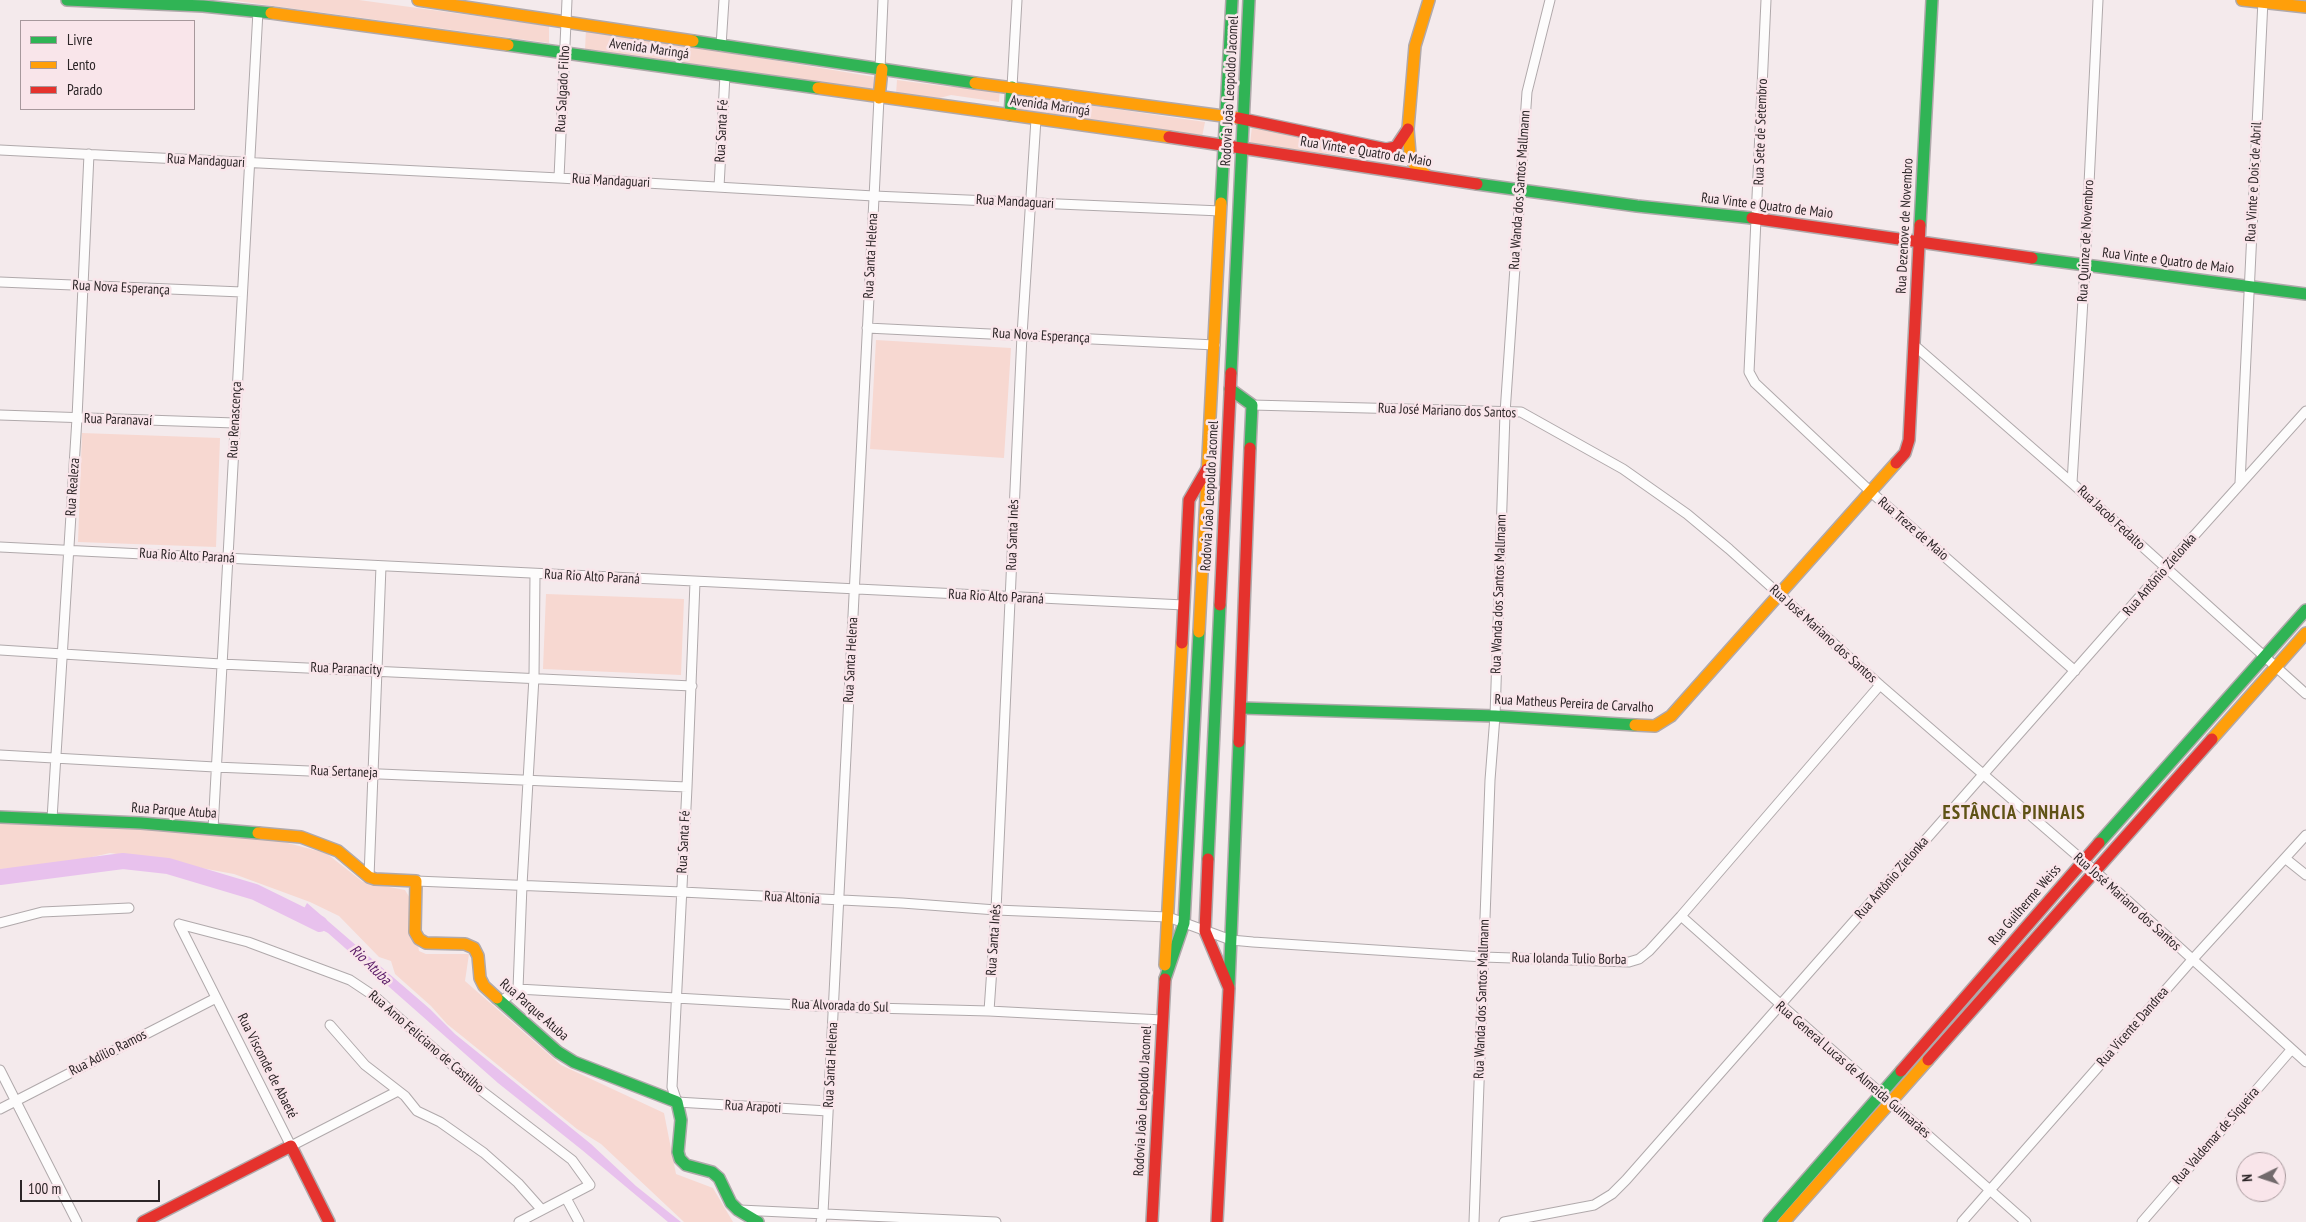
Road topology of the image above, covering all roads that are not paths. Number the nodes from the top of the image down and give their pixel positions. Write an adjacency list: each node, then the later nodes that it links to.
1 (67, 0): 16 (main road, Avenida Maringá)
2 (418, 0): 19 (main road, Avenida Maringá)
3 (567, 0): 19 (street, Rua Salgado Filho)
4 (724, 0): 20 (street)
5 (883, 0): 22 (street)
6 (1017, 0): 24 (street)
7 (1232, 0): 27 (main road, Rodovia João Leopoldo Jacomel)
8 (1249, 0): 29 (main road, Rodovia João Leopoldo Jacomel)
9 (1429, 0): 30 (main road)
10 (1550, 0): 39 (street, Rua Wanda dos Santos Mallmann)
11 (1766, 0): 43 (street, Rua Sete de Setembro)
12 (1932, 0): 44 (main road, Rua Dezenove de Novembro)
13 (2098, 0): 45 (street, Rua Quinze de Novembro)
14 (2242, 0): 15 (main road)
15 (2263, 1): 17 (main road); 48 (street, Rua Vinte e Dois de Abril)
16 (119, 2): 18 (main road, Avenida Maringá)
17 (2306, 7)
18 (258, 11): 21 (main road, Avenida Maringá); 35 (street, Rua Renascença)
19 (566, 21): 20 (main road, Avenida Maringá); 21 (street, Rua Salgado Filho)
20 (721, 46): 22 (main road, Avenida Maringá)
21 (565, 52): 23 (main road, Avenida Maringá); 37 (street, Rua Salgado Filho)
22 (881, 69): 24 (main road, Avenida Maringá); 25 (main road)
23 (725, 75): 25 (main road, Avenida Maringá); 38 (street, Rua Santa Fé)
24 (1012, 87): 26 (main road); 27 (main road, Avenida Maringá)
25 (879, 98): 26 (main road, Avenida Maringá); 40 (street, Rua Santa Helena)
26 (1010, 115): 28 (main road, Avenida Maringá)
27 (1226, 116): 29 (main road, Avenida Maringá); 31 (main road, Rodovia João Leopoldo Jacomel)
28 (1036, 119): 31 (main road, Avenida Maringá); 41 (street, Rua Santa Inês)
29 (1243, 120): 30 (main road, Rua Vinte e Quatro de Maio); 32 (main road, Rodovia João Leopoldo Jacomel)
30 (1408, 129): 36 (main road)
31 (1224, 145): 32 (main road, Rua Vinte e Quatro de Maio); 42 (main road, Rodovia João Leopoldo Jacomel)
32 (1242, 148): 36 (main road, Rua Vinte e Quatro de Maio); 56 (main road, Rodovia João Leopoldo Jacomel)
33 (0, 150): 34 (street, Rua Mandaguari)
34 (89, 154): 35 (street, Rua Mandaguari); 47 (street, Rua Realeza)
35 (250, 163): 37 (street, Rua Mandaguari); 49 (street, Rua Renascença)
36 (1429, 177): 39 (main road, Rua Vinte e Quatro de Maio)
37 (559, 178): 38 (street, Rua Mandaguari)
38 (719, 187): 40 (street, Rua Mandaguari)
39 (1519, 189): 43 (main road, Rua Vinte e Quatro de Maio); 59 (street, Rua Wanda dos Santos Mallmann)
40 (874, 196): 41 (street, Rua Mandaguari); 51 (street, Rua Santa Helena)
41 (1029, 203): 42 (street, Rua Mandaguari); 52 (street, Rua Santa Inês)
42 (1221, 211): 53 (main road, Rodovia João Leopoldo Jacomel)
43 (1757, 218): 44 (main road, Rua Vinte e Quatro de Maio); 55 (street, Rua Sete de Setembro)
44 (1920, 241): 45 (main road, Rua Vinte e Quatro de Maio); 54 (main road, Rua Dezenove de Novembro)
45 (2085, 266): 48 (main road, Rua Vinte e Quatro de Maio); 65 (street, Rua Quinze de Novembro)
46 (0, 282): 47 (street, Rua Nova Esperança)
47 (83, 286): 49 (street, Rua Nova Esperança); 61 (street, Rua Realeza)
48 (2248, 286): 50 (main road, Rua Vinte e Quatro de Maio); 66 (street, Rua Vinte e Dois de Abril)
49 (242, 292): 62 (street, Rua Renascença)
50 (2306, 294)
51 (867, 328): 52 (street, Rua Nova Esperança); 75 (street, Rua Santa Helena)
52 (1022, 335): 53 (street, Rua Nova Esperança); 77 (street, Rua Santa Inês)
53 (1215, 345): 64 (main road, Rodovia João Leopoldo Jacomel)
54 (1914, 345): 63 (main road, Rua Dezenove de Novembro); 65 (street, Rua Jacob Fedalto)
55 (1755, 383): 67 (street, Rua Treze de Maio)
56 (1230, 389): 57 (main road); 121 (main road, Rodovia João Leopoldo Jacomel)
57 (1252, 405): 59 (street, Rua José Mariano dos Santos); 92 (main road, Rodovia João Leopoldo Jacomel)
58 (2306, 411): 66 (street, Rua Antônio Zielonka)
59 (1505, 413): 76 (street, Rua José Mariano dos Santos); 93 (street, Rua Wanda dos Santos Mallmann)
60 (0, 415): 61 (street, Rua Paranavaí)
61 (77, 418): 62 (street, Rua Paranavaí); 69 (street, Rua Realeza)
62 (235, 423): 70 (street, Rua Renascença)
63 (1905, 453): 67 (main road, Rua Matheus Pereira de Carvalho)
64 (1209, 465): 78 (main road, Rodovia João Leopoldo Jacomel); 119 (main road, Rodovia João Leopoldo Jacomel)
65 (2072, 483): 72 (street, Rua Jacob Fedalto)
66 (2240, 483): 72 (street, Rua Antônio Zielonka)
67 (1871, 492): 76 (main road, Rua Matheus Pereira de Carvalho); 87 (street, Rua Treze de Maio)
68 (0, 547): 69 (street, Rua Rio Alto Paraná)
69 (68, 550): 70 (street, Rua Rio Alto Paraná); 82 (street, Rua Realeza)
70 (227, 558): 71 (street, Rua Rio Alto Paraná); 84 (street, Rua Renascença)
71 (381, 566): 73 (street, Rua Rio Alto Paraná); 86 (street)
72 (2165, 568): 83 (street, Rua Jacob Fedalto); 87 (street, Rua Antônio Zielonka)
73 (535, 574): 74 (street, Rua Rio Alto Paraná); 88 (street)
74 (695, 582): 75 (street, Rua Rio Alto Paraná); 90 (street, Rua Santa Fé)
75 (854, 590): 77 (street, Rua Rio Alto Paraná); 113 (street, Rua Santa Helena)
76 (1781, 595): 89 (street, Rua José Mariano dos Santos); 93 (main road, Rua Matheus Pereira de Carvalho)
77 (1011, 597): 78 (street, Rua Rio Alto Paraná); 115 (street, Rua Santa Inês)
78 (1184, 606): 117 (main road, Rodovia João Leopoldo Jacomel)
79 (2306, 610): 83 (main road, Rua Guilherme Weiss)
80 (2306, 632): 85 (main road)
81 (0, 650): 82 (street, Rua Paranacity)
82 (62, 654): 84 (street, Rua Paranacity); 95 (street, Rua Realeza)
83 (2264, 656): 85 (street, Rua Jacob Fedalto); 106 (main road, Rua Guilherme Weiss)
84 (221, 664): 86 (street, Rua Paranacity); 96 (street, Rua Renascença)
85 (2276, 667): 91 (street, Rua Jacob Fedalto); 107 (main road)
86 (377, 670): 88 (street, Rua Paranacity); 97 (street)
87 (2075, 671): 98 (street, Rua Antônio Zielonka)
88 (534, 677): 90 (street, Rua Paranacity); 99 (street)
89 (1880, 685): 98 (street, Rua José Mariano dos Santos); 116 (street, Rua Iolanda Tulio Borba)
90 (692, 686): 100 (street, Rua Santa Fé)
91 (2306, 694)
92 (1241, 708): 93 (main road, Rua Matheus Pereira de Carvalho); 122 (main road, Rodovia João Leopoldo Jacomel)
93 (1495, 716): 123 (street, Rua Wanda dos Santos Mallmann)
94 (0, 755): 95 (street, Rua Sertaneja)
95 (56, 756): 96 (street, Rua Sertaneja); 102 (street, Rua Realeza)
96 (215, 767): 97 (street, Rua Sertaneja); 103 (street, Rua Renascença)
97 (373, 774): 99 (street, Rua Sertaneja); 109 (street)
98 (1983, 775): 106 (street, Rua José Mariano dos Santos); 131 (street, Rua Antônio Zielonka)
99 (529, 781): 100 (street, Rua Sertaneja); 111 (street)
100 (687, 787): 112 (street, Rua Santa Fé)
101 (0, 818): 102 (main road, Rua Parque Atuba)
102 (52, 819): 103 (main road, Rua Parque Atuba)
103 (213, 828): 109 (main road, Rua Parque Atuba)
104 (2306, 835): 105 (street, Rua Vicente Dandrea)
105 (2286, 859): 108 (street); 124 (street, Rua Vicente Dandrea)
106 (2083, 861): 107 (street, Rua José Mariano dos Santos); 140 (main road, Rua Guilherme Weiss)
107 (2095, 871): 124 (street, Rua José Mariano dos Santos); 143 (main road)
108 (2306, 875)
109 (369, 877): 110 (main road)
110 (416, 881): 111 (street, Rua Altonia); 130 (main road, Rua Parque Atuba)
111 (522, 885): 112 (street, Rua Altonia); 127 (street)
112 (682, 892): 113 (street, Rua Altonia); 129 (street, Rua Santa Fé)
113 (839, 901): 115 (street, Rua Altonia); 132 (street, Rua Santa Helena)
114 (129, 908): 118 (street)
115 (996, 910): 117 (street, Rua Altonia); 133 (street, Rua Santa Inês)
116 (1681, 916): 123 (street, Rua Iolanda Tulio Borba); 131 (street, Rua General Lucas de Almeida Guimarães)
117 (1168, 917): 119 (street, Rua Iolanda Tulio Borba); 125 (main road, Rodovia João Leopoldo Jacomel)
118 (0, 923)
119 (1184, 923): 121 (street, Rua Iolanda Tulio Borba); 125 (main road, Rodovia João Leopoldo Jacomel)
120 (179, 924): 128 (street, Rua Visconde de Abaeté); 148 (street, Rua Arno Feliciano de Castilho)
121 (1205, 930): 122 (street, Rua Iolanda Tulio Borba); 126 (main road, Rodovia João Leopoldo Jacomel)
122 (1231, 940): 123 (street, Rua Iolanda Tulio Borba); 126 (main road, Rodovia João Leopoldo Jacomel)
123 (1483, 957): 161 (street, Rua Wanda dos Santos Mallmann)
124 (2192, 960): 136 (street, Rua José Mariano dos Santos); 147 (street, Rua Vicente Dandrea)
125 (1164, 982): 134 (main road, Rodovia João Leopoldo Jacomel)
126 (1229, 988): 160 (main road, Rodovia João Leopoldo Jacomel)
127 (518, 989): 129 (street, Rua Alvorada do Sul); 130 (street)
128 (216, 998): 141 (street, Rua Adílio Ramos); 146 (street, Rua Visconde de Abaeté)
129 (676, 998): 132 (street, Rua Alvorada do Sul); 142 (street, Rua Santa Fé)
130 (500, 1002): 142 (main road, Rua Parque Atuba)
131 (1780, 1006): 140 (street, Rua General Lucas de Almeida Guimarães); 162 (street, Rua Antônio Zielonka)
132 (834, 1007): 133 (street, Rua Alvorada do Sul); 145 (street, Rua Santa Helena)
133 (989, 1011): 134 (street, Rua Alvorada do Sul)
134 (1162, 1020): 159 (main road, Rodovia João Leopoldo Jacomel)
135 (330, 1024): 139 (street)
136 (2291, 1050): 137 (street, Rua José Mariano dos Santos); 167 (street, Rua Valdemar de Siqueira)
137 (2306, 1062)
138 (0, 1070): 141 (street)
139 (398, 1090): 146 (street); 149 (street)
140 (1880, 1093): 143 (street, Rua General Lucas de Almeida Guimarães); 163 (main road, Rua Guilherme Weiss)
141 (16, 1101): 144 (street, Rua Adílio Ramos); 152 (street)
142 (677, 1102): 145 (street, Rua Arapoti); 150 (main road)
143 (1890, 1102): 147 (street, Rua General Lucas de Almeida Guimarães); 164 (main road)
144 (0, 1109)
145 (828, 1111): 151 (street, Rua Santa Helena)
146 (291, 1146): 153 (main road); 154 (main road, Rua Visconde de Abaeté)
147 (1990, 1190): 165 (street, Rua Vicente Dandrea); 166 (street, Rua General Lucas de Almeida Guimarães)
148 (566, 1198): 149 (street); 156 (street)
149 (542, 1210): 155 (street)
150 (738, 1210): 151 (street); 157 (main road)
151 (822, 1218): 158 (street)
152 (77, 1222)
153 (143, 1222)
154 (329, 1222)
155 (519, 1222)
156 (579, 1222)
157 (758, 1222)
158 (996, 1222)
159 (1152, 1222)
160 (1217, 1222)
161 (1474, 1222)
162 (1504, 1222)
163 (1768, 1222)
164 (1784, 1222)
165 (1962, 1222)
166 (2026, 1222)
167 (2142, 1222)

